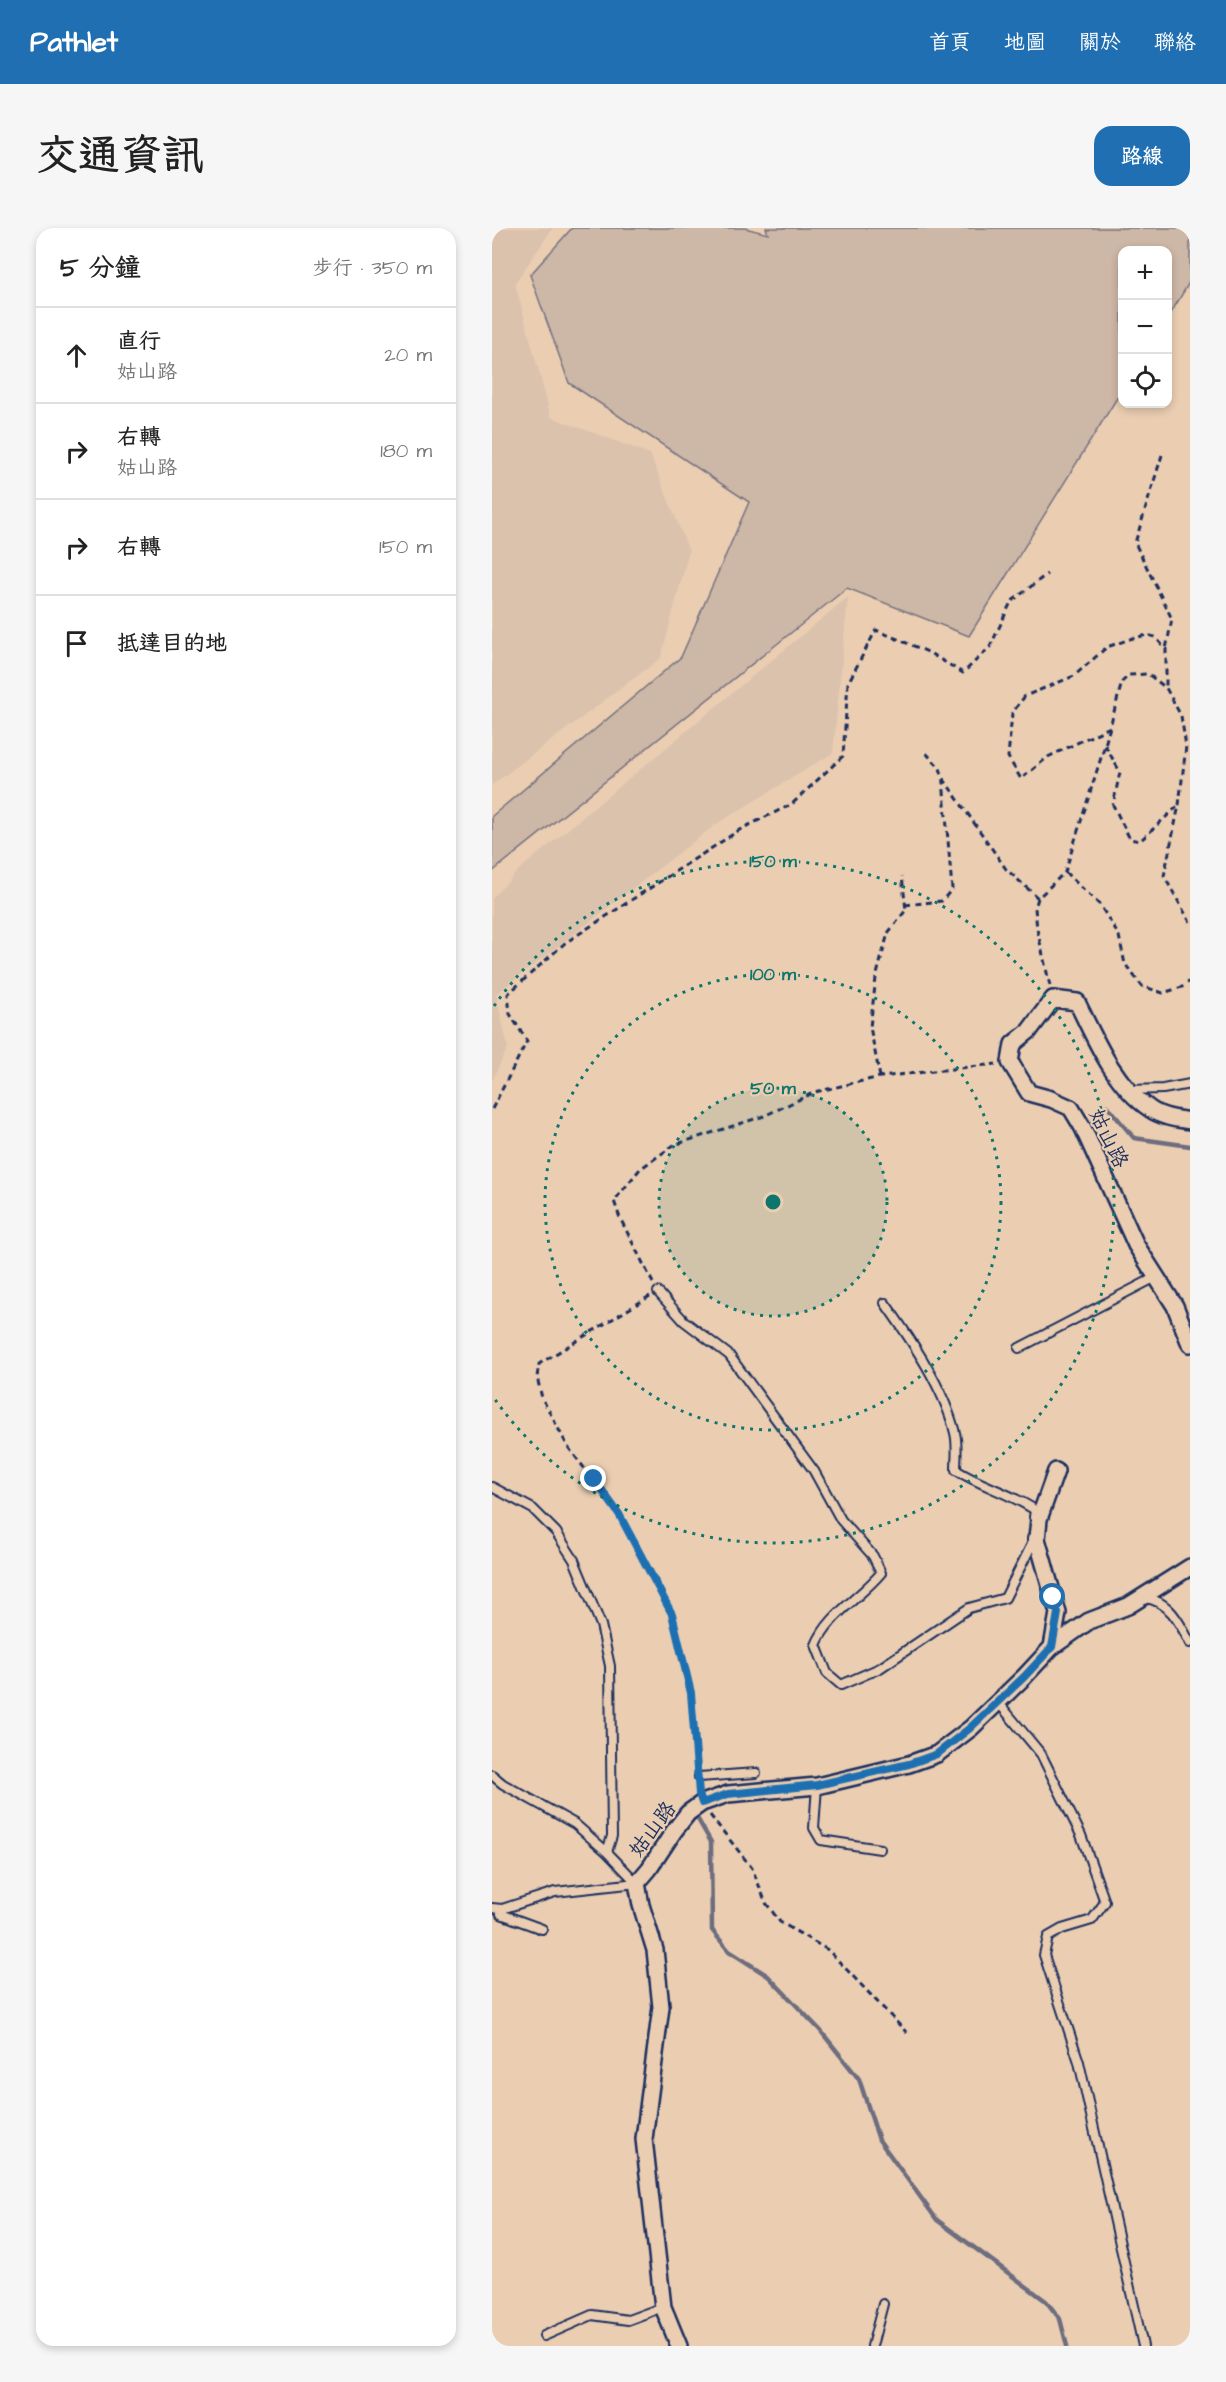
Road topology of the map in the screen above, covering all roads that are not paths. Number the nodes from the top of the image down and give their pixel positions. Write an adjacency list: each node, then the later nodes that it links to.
1 (1190, 1084): 2 (lane)
2 (1128, 1090): 3 (street, 姑山路); 4 (street, 姑山路)
3 (1190, 1121)
4 (1156, 1277): 7 (street, 姑山路); 8 (lane)
5 (658, 1292): 6 (lane)
6 (885, 1303)
7 (1190, 1344)
8 (1019, 1348)
9 (1056, 1472): 14 (street)
10 (492, 1487): 21 (lane)
11 (1190, 1567): 12 (street, 姑山路)
12 (1139, 1598): 13 (lane); 14 (street, 姑山路)
13 (1190, 1643)
14 (1052, 1647): 15 (street, 姑山路)
15 (998, 1702): 19 (street, 姑山路); 31 (lane)
16 (756, 1773): 18 (lane)
17 (492, 1775): 21 (lane)
18 (699, 1777)
19 (817, 1785): 20 (lane); 22 (street, 姑山路)
20 (880, 1849)
21 (607, 1852): 22 (lane)
22 (637, 1883): 24 (lane); 27 (street, 姑山路)
23 (492, 1908): 24 (lane)
24 (502, 1909): 25 (lane)
25 (542, 1929)
26 (883, 2304): 30 (lane)
27 (663, 2307): 28 (lane); 29 (street, 姑山路)
28 (544, 2336)
29 (679, 2346)
30 (872, 2346)
31 (1143, 2346)

